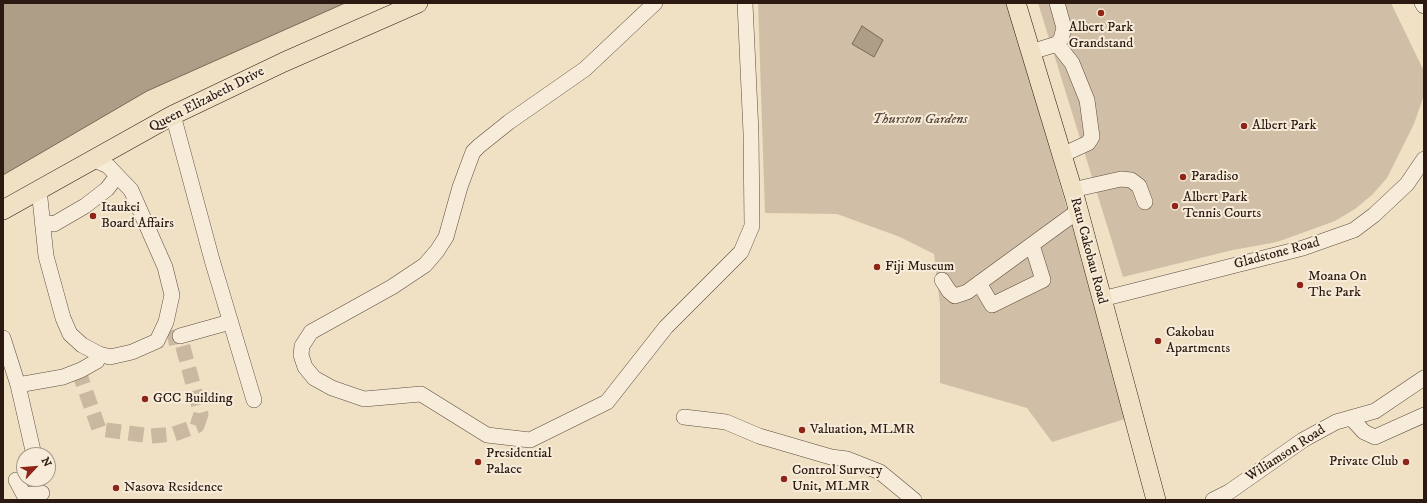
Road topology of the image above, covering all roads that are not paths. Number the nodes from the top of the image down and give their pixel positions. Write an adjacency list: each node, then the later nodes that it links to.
1 (418, 3): 10 (main road, Queen Elizabeth Drive)
2 (655, 3): 3 (street)
3 (745, 3)
4 (1016, 3): 9 (main road, Ratu Cakobau Road)
5 (1057, 3): 8 (street)
6 (1422, 3): 7 (street)
7 (1424, 6)
8 (1057, 44): 9 (street); 11 (street)
9 (1031, 52): 11 (main road, Ratu Cakobau Road)
10 (173, 115): 13 (main road, Queen Elizabeth Drive); 26 (street)
11 (1062, 155): 17 (main road, Ratu Cakobau Road)
12 (1424, 159): 14 (street, Gladstone Road)
13 (95, 160): 15 (street); 16 (main road, Queen Elizabeth Drive)
14 (1420, 173): 25 (street, Gladstone Road)
15 (117, 176): 21 (street); 29 (street)
16 (40, 189): 19 (main road, Queen Elizabeth Drive); 21 (street)
17 (1072, 190): 18 (street); 20 (main road, Ratu Cakobau Road)
18 (1145, 202)
19 (3, 210)
20 (1078, 211): 22 (street); 25 (main road, Ratu Cakobau Road)
21 (42, 222): 29 (street)
22 (1032, 245): 24 (street); 24 (street)
23 (942, 280): 24 (street)
24 (979, 283)
25 (1102, 299): 39 (main road, Ratu Cakobau Road)
26 (230, 322): 27 (street); 32 (street)
27 (180, 336)
28 (3, 338): 31 (street)
29 (99, 354): 31 (street)
30 (1424, 378): 35 (street, Wiliamson Road)
31 (18, 386): 36 (street)
32 (254, 400)
33 (1424, 415): 35 (street)
34 (684, 417): 40 (street)
35 (1351, 418): 41 (street, Wiliamson Road)
36 (32, 447)
37 (20, 487): 38 (street)
38 (42, 491)
39 (1157, 499)
40 (914, 500)
41 (1213, 500)

